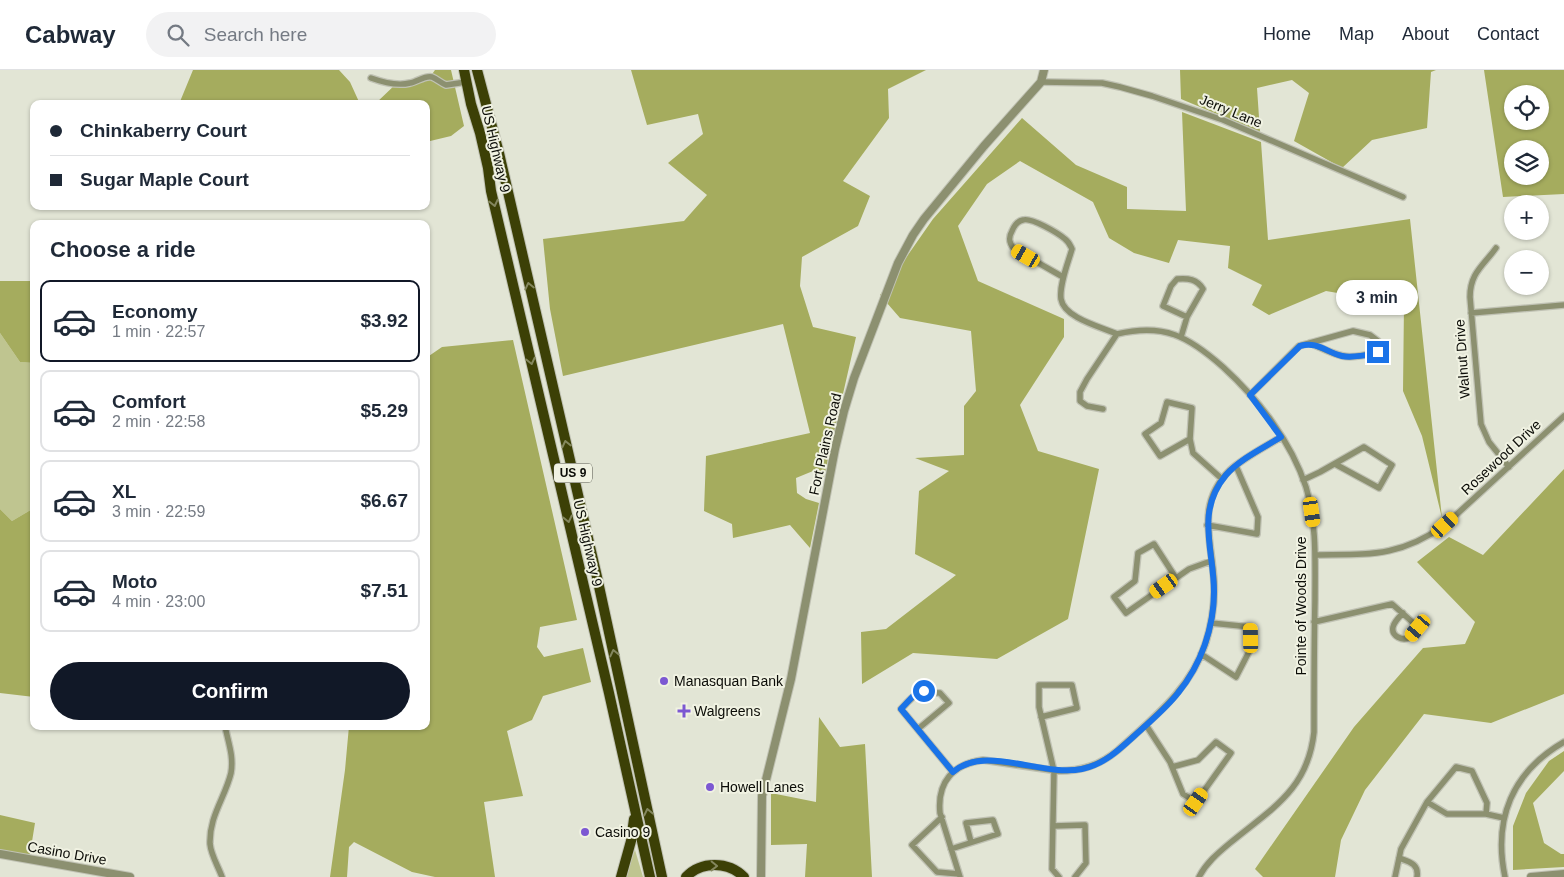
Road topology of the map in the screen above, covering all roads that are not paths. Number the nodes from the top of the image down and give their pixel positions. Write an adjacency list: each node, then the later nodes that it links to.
1 (464, 70): 5 (highway, US Highway 9 / US 9)
2 (477, 70): 58 (highway, US Highway 9 / US 9, one-way to 2)
3 (1044, 70): 6 (street, Fort Plains Road)
4 (371, 78): 5 (street)
5 (466, 82): 43 (highway, US Highway 9 / US 9, one-way to 43)
6 (1041, 82): 7 (street, Jerry Lane); 61 (street, Fort Plains Road)
7 (1403, 197)
8 (1496, 248): 11 (street, Walnut Drive)
9 (1063, 277): 9 (street); 13 (street)
10 (1564, 306): 11 (street)
11 (1471, 313): 23 (street, Walnut Drive)
12 (1187, 318): 12 (street); 14 (street)
13 (1117, 334): 14 (street, Pointe of Woods Drive); 17 (street)
14 (1181, 337): 16 (street, Pointe of Woods Drive)
15 (1310, 343): 15 (street); 16 (street)
16 (1250, 395): 19 (street, Pointe of Woods Drive)
17 (1103, 408)
18 (1564, 416): 23 (street, Rosewood Drive)
19 (1281, 437): 22 (street); 25 (street, Pointe of Woods Drive)
20 (1190, 439): 20 (street); 24 (street)
21 (1335, 464): 21 (street); 25 (street)
22 (1236, 466): 24 (street); 26 (street)
23 (1509, 466): 27 (street, Rosewood Drive)
24 (1222, 479): 26 (street)
25 (1303, 480): 27 (street, Pointe of Woods Drive)
26 (1207, 525): 28 (street)
27 (1315, 555): 31 (street, Pointe of Woods Drive)
28 (1211, 561): 29 (street); 32 (street)
29 (1176, 578): 29 (street)
30 (1403, 613): 30 (street); 31 (street)
31 (1314, 622): 64 (street, Pointe of Woods Drive)
32 (1211, 623): 33 (street); 33 (street)
33 (1201, 654): 35 (street)
34 (1041, 717): 34 (street); 40 (street)
35 (1146, 726): 39 (street); 40 (street)
36 (918, 729): 36 (street); 41 (street)
37 (226, 730): 55 (street)
38 (1564, 742): 46 (street)
39 (1172, 767): 39 (street)
40 (1054, 771): 41 (street); 47 (street)
41 (953, 772): 45 (street)
42 (1427, 802): 44 (street); 44 (street); 51 (street)
43 (635, 811): 56 (highway); 57 (highway, US Highway 9 / US 9)
44 (1486, 814): 46 (street)
45 (942, 817): 49 (street); 53 (street)
46 (1504, 818): 67 (street)
47 (1053, 826): 62 (street); 63 (street)
48 (972, 842): 48 (street); 49 (street)
49 (951, 848): 53 (street)
50 (0, 854): 54 (street, Casino Drive)
51 (1399, 858): 65 (street); 66 (street)
52 (1564, 874): 68 (street)
53 (960, 876)
54 (130, 877)
55 (222, 877)
56 (620, 877)
57 (650, 877)
58 (662, 877)
59 (686, 877): 60 (highway, one-way to 60)
60 (744, 877)
61 (761, 877)
62 (1059, 877)
63 (1075, 877)
64 (1199, 877)
65 (1395, 877)
66 (1417, 877)
67 (1505, 877)
68 (1531, 877)

